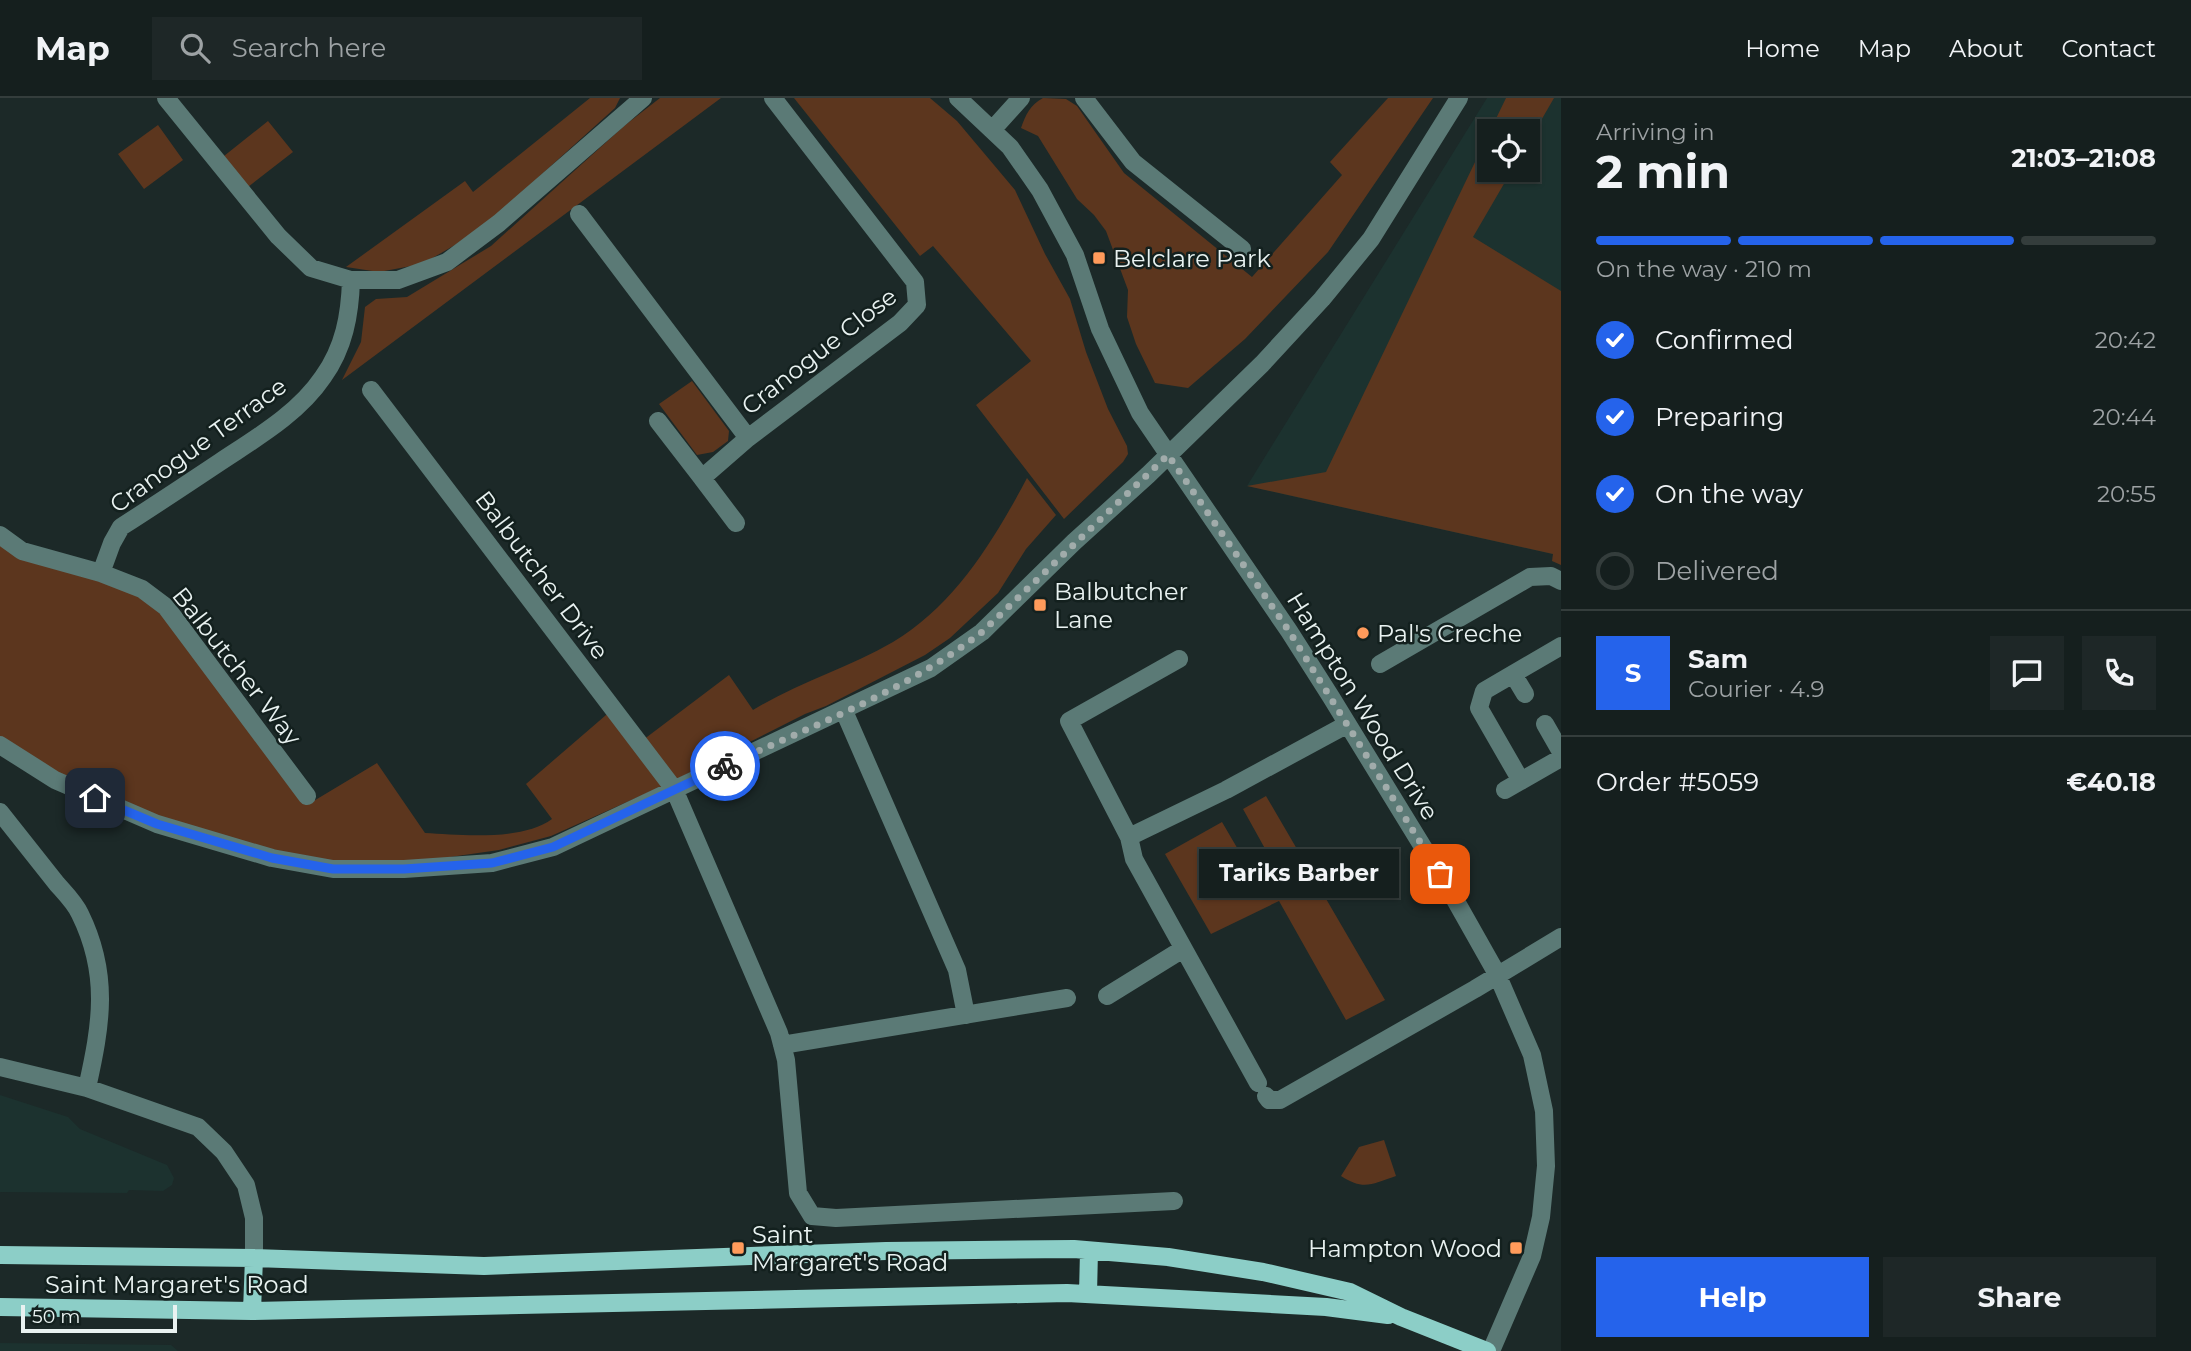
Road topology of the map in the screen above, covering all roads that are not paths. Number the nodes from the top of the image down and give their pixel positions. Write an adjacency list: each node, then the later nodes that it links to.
1 (166, 98): 11 (street)
2 (643, 98): 11 (street)
3 (773, 98): 14 (street, Cranogue Close)
4 (958, 98): 8 (street)
5 (1021, 98): 8 (street)
6 (1084, 98): 10 (street)
7 (1459, 98): 15 (street)
8 (993, 129): 15 (street)
9 (579, 214): 14 (street, Cranogue Close)
10 (1242, 249)
11 (351, 280): 19 (street, Cranogue Terrace)
12 (371, 390): 33 (street, Balbutcher Drive)
13 (658, 421): 16 (street)
14 (748, 438): 16 (street, Cranogue Close)
15 (1168, 455): 26 (street); 27 (street, Hampton Wood Drive)
16 (702, 478): 17 (street)
17 (736, 523)
18 (0, 535): 19 (street, Balbutcher Way)
19 (101, 573): 35 (street, Balbutcher Way)
20 (1561, 581): 23 (street)
21 (1561, 646): 24 (street)
22 (1179, 659): 37 (street)
23 (1380, 664)
24 (1513, 674): 25 (street); 32 (street)
25 (1525, 694)
26 (844, 711): 33 (street); 43 (street)
27 (1346, 724): 37 (street); 40 (street, Hampton Wood Drive)
28 (1545, 724): 30 (street)
29 (2, 750): 33 (street)
30 (1561, 752)
31 (1561, 758): 32 (street)
32 (1521, 781): 34 (street)
33 (674, 789): 44 (street, Balbutcher Drive)
34 (1505, 790)
35 (307, 796)
36 (0, 812): 46 (street)
37 (1129, 837): 39 (street)
38 (1561, 937): 40 (street)
39 (1183, 949): 40 (street); 41 (street)
40 (1497, 974): 55 (street, Hampton Wood Drive)
41 (1107, 996)
42 (1067, 998): 43 (street)
43 (966, 1015): 44 (street)
44 (782, 1045): 47 (street, Balbutcher Drive)
45 (0, 1067): 46 (street, Saint Margaret's Road)
46 (87, 1088): 50 (street, Saint Margaret's Road)
47 (1174, 1201)
48 (1089, 1251): 50 (main road, Saint Margaret's Road); 51 (main road); 54 (main road, Saint Margaret's Road)
49 (0, 1255): 50 (main road, Saint Margaret's Road)
50 (254, 1258): 53 (main road)
51 (1088, 1294): 53 (main road, Saint Margaret's Road); 54 (main road, Saint Margaret's Road)
52 (0, 1307): 53 (main road, Saint Margaret's Road)
53 (252, 1311)
54 (1401, 1317): 55 (main road, Saint Margaret's Road)
55 (1489, 1351)

